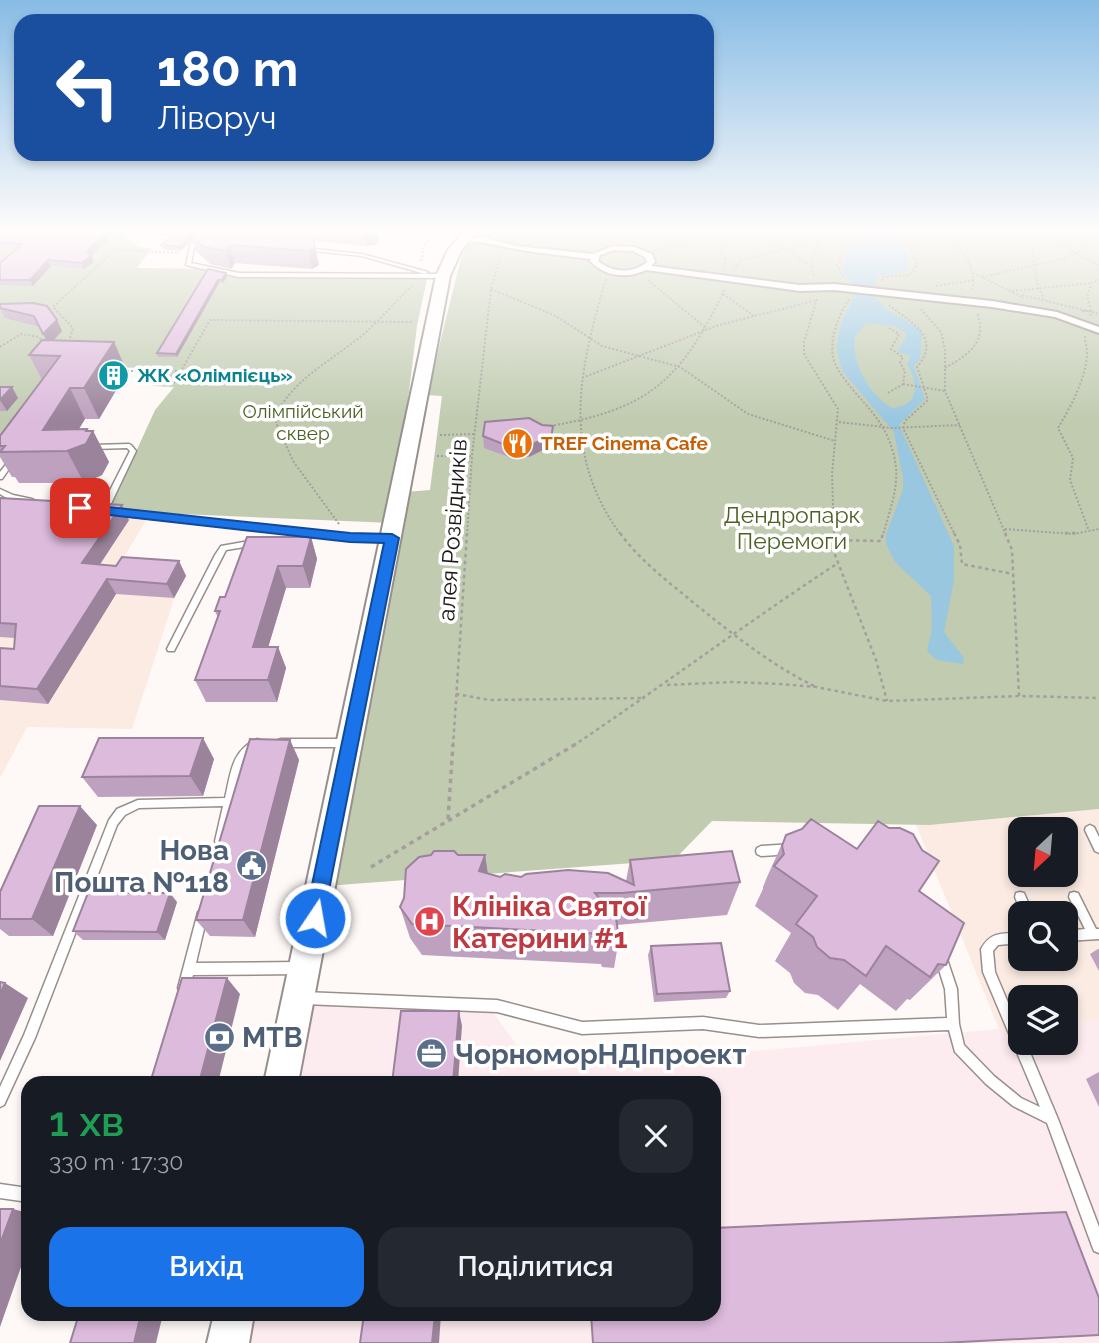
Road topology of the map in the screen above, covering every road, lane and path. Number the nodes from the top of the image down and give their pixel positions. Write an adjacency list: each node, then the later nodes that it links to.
1 (66, 295): 31 (path)
2 (403, 295): 24 (path)
3 (439, 295): 69 (main road)
4 (490, 295): 52 (path, алея Розвідників)
5 (504, 295): 30 (path)
6 (602, 295): 30 (path)
7 (675, 295): 28 (path)
8 (724, 295): 23 (path)
9 (817, 295): 19 (path)
10 (840, 295): 49 (path)
11 (885, 295): 42 (path)
12 (905, 295): 17 (street)
13 (969, 295): 20 (path)
14 (1017, 295): 22 (path)
15 (1042, 295): 18 (path)
16 (1088, 295): 21 (path)
17 (910, 296): 20 (street); 36 (path)
18 (1044, 299)
19 (817, 300): 23 (path); 46 (path)
20 (965, 301): 22 (street); 36 (path)
21 (1091, 311): 22 (path); 26 (path)
22 (1043, 312): 26 (street)
23 (754, 316): 28 (path)
24 (376, 322): 25 (path); 38 (path); 68 (path)
25 (412, 322)
26 (1088, 326): 29 (street); 66 (path)
27 (889, 328): 41 (path)
28 (707, 329): 34 (path); 35 (path)
29 (1099, 330)
30 (590, 341): 34 (path); 39 (path)
31 (59, 345)
32 (0, 347): 33 (path)
33 (49, 348)
34 (638, 356): 35 (path); 39 (path)
35 (680, 367): 45 (path); 54 (path)
36 (944, 368): 43 (path)
37 (122, 371): 38 (path)
38 (180, 371): 40 (path)
39 (581, 378): 45 (path)
40 (174, 383)
41 (903, 384): 42 (path); 44 (path)
42 (924, 387): 43 (path); 50 (path)
43 (945, 391): 47 (path)
44 (888, 393)
45 (580, 422): 48 (path); 75 (path)
46 (839, 422): 49 (path); 54 (path)
47 (960, 425): 50 (path); 64 (path)
48 (548, 426)
49 (885, 427): 50 (path); 70 (path)
50 (901, 428): 74 (path)
51 (485, 430): 52 (path)
52 (475, 432): 53 (path); 58 (path, алея Розвідників)
53 (440, 435)
54 (835, 441): 70 (path)
55 (22, 447): 59 (lane)
56 (93, 447): 63 (lane)
57 (437, 456): 58 (path)
58 (472, 456): 79 (path, алея Розвідників)
59 (0, 477)
60 (0, 491): 61 (lane)
61 (37, 502)
62 (90, 510): 63 (lane)
63 (103, 512): 67 (lane)
64 (1004, 529): 66 (path); 74 (path)
65 (1099, 530): 66 (path)
66 (1089, 531)
67 (328, 535): 68 (lane); 71 (lane)
68 (350, 537): 69 (lane)
69 (392, 538): 84 (main road)
70 (834, 540): 73 (path)
71 (286, 541)
72 (261, 542): 76 (lane)
73 (838, 563): 75 (path); 83 (path)
74 (1013, 574): 80 (path)
75 (732, 633): 77 (path); 78 (path)
76 (171, 649)
77 (664, 685): 78 (path); 81 (path)
78 (816, 687): 83 (path)
79 (456, 694): 81 (path); 86 (path, алея Розвідників)
80 (1019, 696): 82 (path); 83 (path)
81 (645, 698): 86 (path)
82 (1099, 698)
83 (887, 701)
84 (351, 743): 85 (lane); 102 (main road)
85 (229, 802): 91 (lane); 106 (lane)
86 (448, 819): 92 (path)
87 (1090, 830): 89 (lane)
88 (799, 848): 90 (lane)
89 (1099, 848)
90 (761, 850)
91 (217, 853)
92 (371, 867)
93 (1020, 897): 95 (lane)
94 (1074, 897): 97 (lane)
95 (1022, 901)
96 (205, 905): 101 (lane)
97 (1096, 934): 98 (lane)
98 (1078, 935)
99 (1008, 939): 107 (lane)
100 (938, 949): 104 (lane)
101 (189, 969): 102 (lane); 103 (lane)
102 (301, 983): 104 (lane); 105 (main road)
103 (178, 1007)
104 (953, 1024): 107 (lane)
105 (282, 1076)
106 (0, 1101)
107 (1052, 1119): 110 (lane)
108 (0, 1191): 109 (lane)
109 (21, 1194)
110 (1099, 1246)
111 (233, 1321): 112 (main road)
112 (228, 1343)

